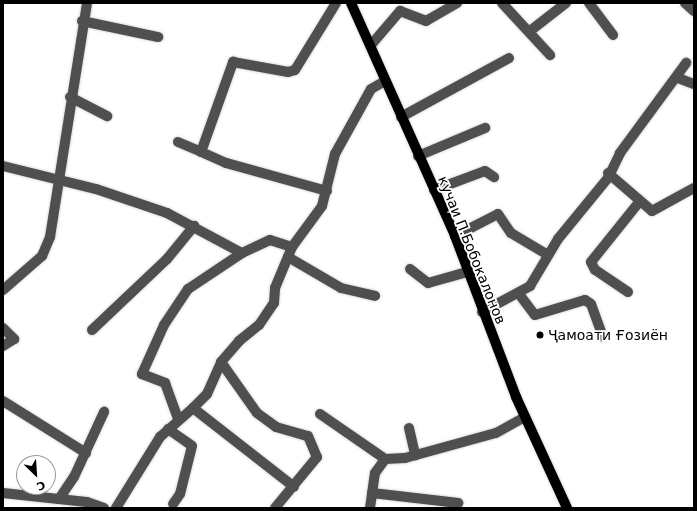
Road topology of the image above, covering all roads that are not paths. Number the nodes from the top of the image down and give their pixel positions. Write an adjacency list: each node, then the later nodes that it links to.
1 (88, 3): 10 (street)
2 (336, 3): 26 (street)
3 (351, 3): 14 (main road, кучаи П.Бобокалонов)
4 (457, 3): 14 (street)
5 (502, 3): 11 (street)
6 (566, 3): 11 (street)
7 (589, 3): 12 (street)
8 (685, 3): 9 (street)
9 (694, 11)
10 (82, 21): 13 (street); 21 (street)
11 (530, 30): 15 (street)
12 (613, 35)
13 (158, 37)
14 (371, 45): 19 (main road, кучаи П.Бобокалонов)
15 (550, 55)
16 (509, 58): 23 (street)
17 (686, 63): 18 (street)
18 (678, 78): 20 (street); 29 (street)
19 (385, 81): 23 (main road, кучаи П.Бобокалонов); 34 (street)
20 (694, 84)
21 (70, 97): 22 (street); 31 (street)
22 (107, 116)
23 (401, 117): 27 (main road, кучаи П.Бобокалонов)
24 (485, 128): 27 (street)
25 (178, 142): 26 (street)
26 (201, 152): 34 (street)
27 (418, 156): 33 (main road, кучаи П.Бобокалонов)
28 (3, 166): 31 (street)
29 (608, 173): 35 (street); 40 (street)
30 (494, 177): 33 (street)
31 (59, 180): 36 (street); 43 (street)
32 (694, 188): 35 (street)
33 (434, 190): 37 (main road, кучаи П.Бобокалонов)
34 (327, 191): 38 (street)
35 (640, 201): 44 (street)
36 (194, 226): 39 (street); 49 (street)
37 (455, 236): 40 (street); 42 (main road, кучаи П.Бобокалонов)
38 (290, 252): 39 (street); 46 (street); 52 (street)
39 (242, 253): 58 (street)
40 (548, 255): 45 (street)
41 (410, 269): 42 (street)
42 (467, 272): 47 (main road, кучаи П.Бобокалонов)
43 (3, 290)
44 (628, 292)
45 (519, 294): 47 (street); 50 (street)
46 (375, 296)
47 (482, 312): 57 (main road, кучаи П.Бобокалонов)
48 (3, 328): 51 (street)
49 (92, 330)
50 (603, 337)
51 (3, 346)
52 (221, 362): 54 (street); 64 (street)
53 (3, 401): 61 (street)
54 (193, 408): 58 (street); 64 (street)
55 (104, 412): 61 (street)
56 (320, 414): 63 (street)
57 (525, 417): 62 (street); 74 (main road, кучаи П.Бобокалонов)
58 (178, 418): 60 (street)
59 (409, 428): 62 (street)
60 (168, 429): 69 (street); 71 (street)
61 (86, 453): 67 (street)
62 (415, 455): 63 (street)
63 (385, 459): 66 (street)
64 (294, 487): 72 (street)
65 (3, 493): 67 (street)
66 (372, 493): 68 (street); 73 (street)
67 (59, 499): 70 (street)
68 (458, 503)
69 (173, 504)
70 (104, 508)
71 (116, 508)
72 (275, 508)
73 (370, 508)
74 (567, 508)

